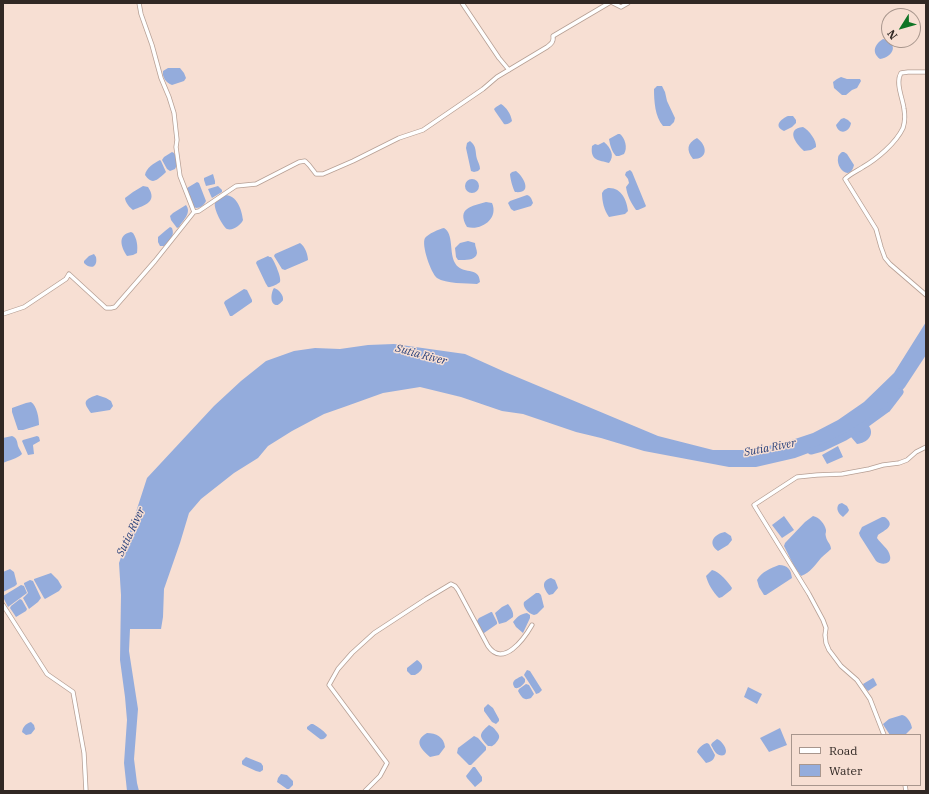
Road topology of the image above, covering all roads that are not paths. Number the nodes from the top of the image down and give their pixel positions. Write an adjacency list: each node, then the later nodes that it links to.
1 (139, 3): 8 (street)
2 (462, 3): 6 (street)
3 (609, 3): 6 (street)
4 (613, 3): 5 (street)
5 (628, 3)
6 (510, 70): 8 (street)
7 (926, 72): 9 (street)
8 (194, 212): 10 (street)
9 (926, 295)
10 (3, 314)
11 (926, 447): 14 (street)
12 (3, 605): 15 (street)
13 (532, 625): 16 (street)
14 (884, 734)
15 (86, 791)
16 (366, 791)

